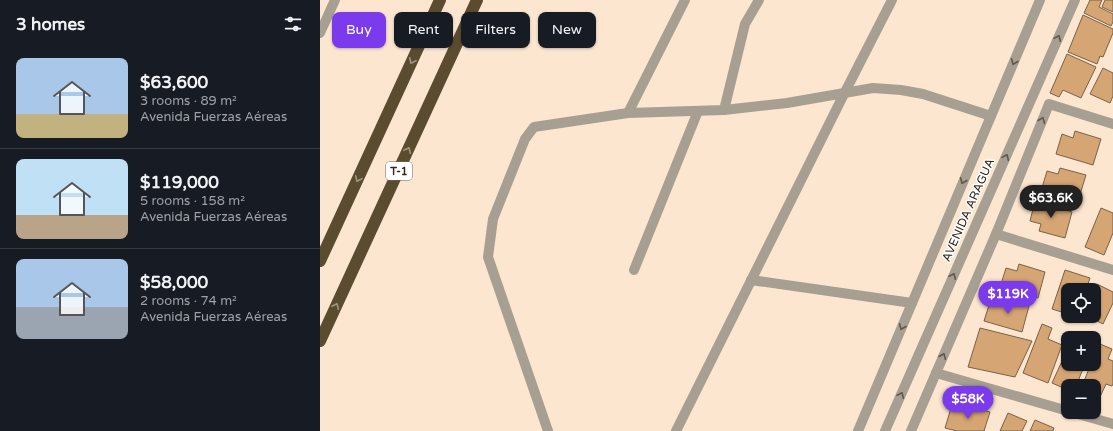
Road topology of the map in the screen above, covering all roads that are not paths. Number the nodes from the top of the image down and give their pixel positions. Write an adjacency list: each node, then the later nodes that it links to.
1 (335, 0): 9 (street)
2 (440, 0): 17 (highway, one-way to 17)
3 (477, 0): 22 (highway, T-1, one-way to 3)
4 (685, 0): 13 (street)
5 (759, 0): 12 (street)
6 (892, 0): 10 (street)
7 (1040, 0): 14 (street, AVENIDA ARAGUA, one-way to 14)
8 (1075, 0): 30 (street, AVENIDA ARAGUA, one-way to 8)
9 (320, 33)
10 (844, 94): 12 (street); 14 (street); 20 (street)
11 (698, 110): 12 (street); 13 (street); 18 (street)
12 (724, 110)
13 (628, 113): 27 (street)
14 (991, 116): 21 (street, AVENIDA ARAGUA, one-way to 21)
15 (1113, 124): 16 (street, one-way to 15)
16 (996, 234): 19 (street); 23 (street, one-way to 16)
17 (320, 261)
18 (634, 270)
19 (1113, 270)
20 (751, 280): 21 (street); 28 (street)
21 (912, 303): 29 (street, AVENIDA ARAGUA, one-way to 29)
22 (320, 341)
23 (936, 373): 24 (street); 31 (street)
24 (1061, 409)
25 (1096, 419): 26 (street)
26 (1113, 424)
27 (548, 431)
28 (676, 431)
29 (858, 431)
30 (885, 431)
31 (911, 431)

